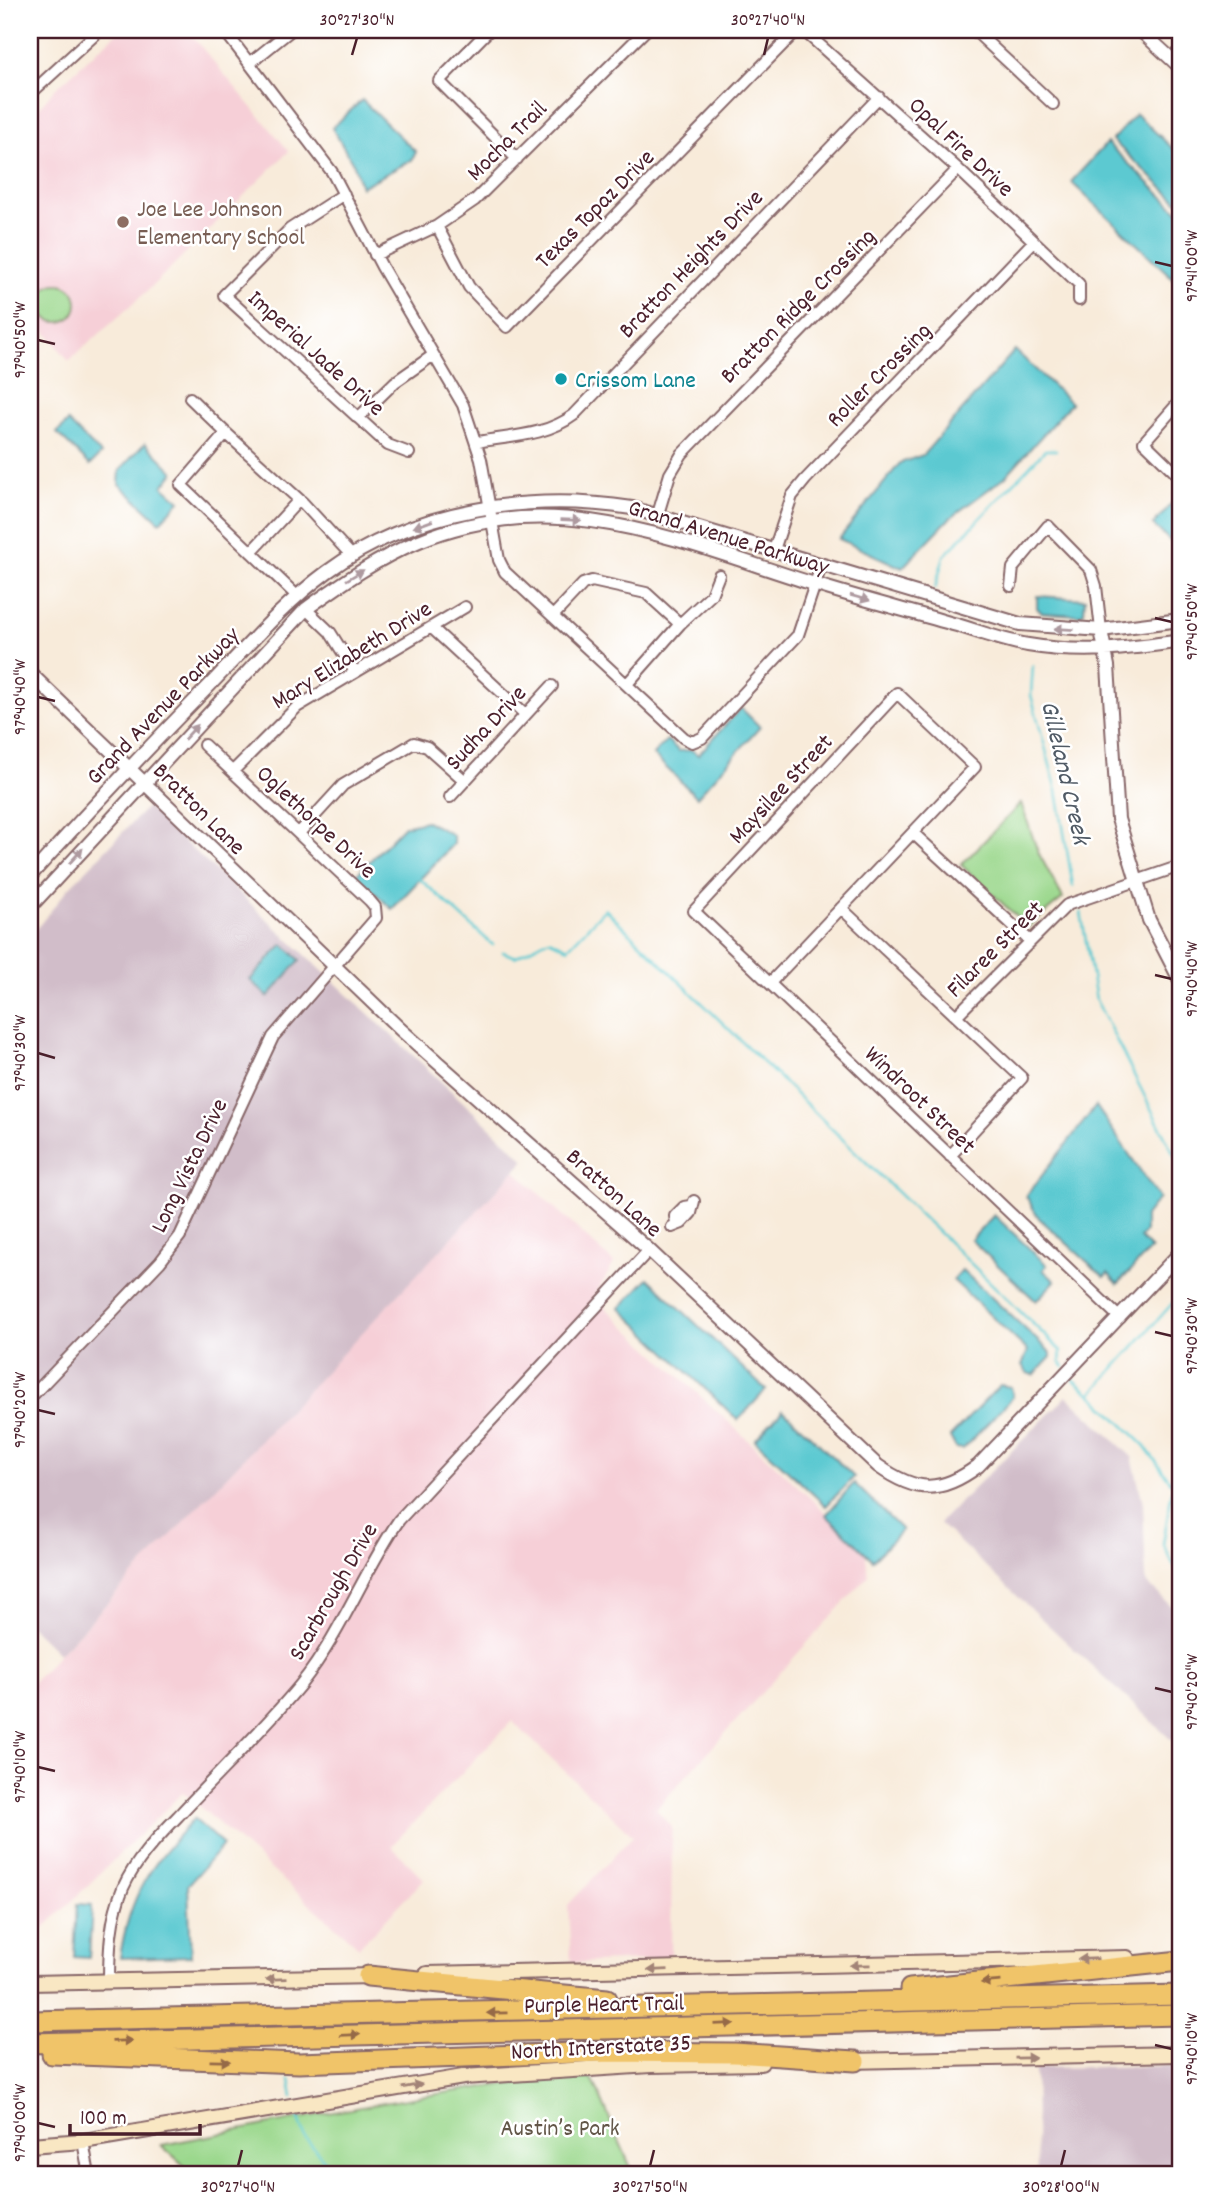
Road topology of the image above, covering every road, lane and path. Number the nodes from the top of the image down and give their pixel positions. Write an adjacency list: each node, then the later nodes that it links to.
1 (100, 30): 12 (street)
2 (224, 30): 10 (street)
3 (291, 30): 10 (street)
4 (489, 30): 15 (street)
5 (646, 30): 15 (street, Mocha Trail)
6 (797, 30): 18 (street, Texas Topaz Drive)
7 (803, 30): 13 (street, Opal Fire Drive)
8 (1140, 30): 11 (street)
9 (977, 31): 14 (street)
10 (250, 63): 17 (street)
11 (1180, 67)
12 (30, 94)
13 (879, 97): 16 (street, Opal Fire Drive); 27 (street, Bratton Heights Drive)
14 (1053, 104)
15 (517, 159): 18 (street, Mocha Trail)
16 (958, 169): 19 (street, Opal Fire Drive); 32 (street, Bratton Ridge Crossing)
17 (344, 194): 20 (street); 25 (street, Imperial Jade Drive)
18 (438, 226): 20 (street, Mocha Trail)
19 (1034, 242): 21 (street, Opal Fire Drive); 34 (street, Roller Crossing)
20 (375, 254): 22 (street)
21 (1079, 300)
22 (432, 356): 25 (street); 27 (street)
23 (190, 398): 26 (street)
24 (1180, 401): 29 (street)
25 (358, 418): 28 (street, Imperial Jade Drive)
26 (226, 433): 30 (street); 35 (street)
27 (477, 442): 31 (street)
28 (409, 453)
29 (1180, 477)
30 (299, 500): 35 (street); 36 (street)
31 (489, 508): 32 (street, Grand Avenue Parkway); 33 (street); 36 (street, Grand Avenue Parkway, one-way to 36)
32 (658, 514): 34 (street, Grand Avenue Parkway)
33 (492, 523): 39 (street, Grand Avenue Parkway, one-way to 39); 43 (street, Grand Avenue Parkway, one-way to 33); 44 (street)
34 (774, 550): 37 (street, Grand Avenue Parkway)
35 (251, 552): 41 (street)
36 (352, 556): 41 (street, Grand Avenue Parkway)
37 (821, 566): 39 (street); 48 (street, Grand Avenue Parkway, one-way to 37)
38 (719, 575): 46 (street)
39 (816, 585): 50 (street, Grand Avenue Parkway, one-way to 50); 53 (street)
40 (1011, 586): 48 (street)
41 (297, 596): 43 (street); 57 (street, Grand Avenue Parkway)
42 (465, 607): 47 (street, Mary Elizabeth Drive)
43 (306, 609): 51 (street); 60 (street, Grand Avenue Parkway, one-way to 43)
44 (553, 616): 46 (street); 53 (street)
45 (1180, 620): 48 (street, Grand Avenue Parkway)
46 (680, 624): 53 (street)
47 (432, 628): 51 (street, Mary Elizabeth Drive); 55 (street)
48 (1101, 630): 50 (street)
49 (1180, 641): 50 (street, Grand Avenue Parkway)
50 (1104, 652): 66 (street)
51 (355, 671): 58 (street, Mary Elizabeth Drive)
52 (30, 673): 57 (street, Bratton Lane)
53 (627, 684)
54 (552, 686): 55 (street, Sudha Drive)
55 (525, 714): 59 (street, Sudha Drive)
56 (204, 745): 58 (street, Oglethorpe Drive)
57 (129, 767): 60 (street, Bratton Lane); 65 (street, Grand Avenue Parkway)
58 (233, 771): 62 (street, Oglethorpe Drive)
59 (464, 780): 61 (street, Sudha Drive); 62 (street)
60 (144, 781): 67 (street, Grand Avenue Parkway, one-way to 60); 71 (street, Bratton Lane)
61 (450, 797)
62 (299, 833): 71 (street, Oglethorpe Drive)
63 (913, 833): 68 (street); 69 (street, Maysilee Street); 70 (street)
64 (1180, 866): 66 (street, Filaree Street)
65 (30, 876)
66 (1135, 881): 70 (street, Filaree Street); 72 (street)
67 (30, 907)
68 (841, 908): 73 (street); 74 (street)
69 (694, 911): 73 (street, Windroot Street)
70 (1030, 941): 74 (street, Filaree Street)
71 (333, 964): 78 (street, Bratton Lane); 81 (street, Long Vista Drive)
72 (1180, 980)
73 (770, 983): 75 (street, Windroot Street)
74 (956, 1016): 75 (street)
75 (950, 1156): 80 (street, Windroot Street)
76 (692, 1204): 77 (street)
77 (674, 1225)
78 (649, 1250): 80 (street, Bratton Lane); 85 (street, Scarbrough Drive)
79 (1180, 1253): 80 (street, Bratton Lane)
80 (1120, 1318)
81 (30, 1398)
82 (1180, 1952): 84 (main road, one-way to 84)
83 (1180, 1961): 88 (highway, one-way to 88)
84 (368, 1976): 85 (main road, one-way to 85); 89 (highway)
85 (109, 1982): 86 (main road)
86 (30, 1983)
87 (1180, 1995): 88 (highway, Purple Heart Trail)
88 (808, 2005): 89 (highway, Purple Heart Trail)
89 (664, 2007): 91 (highway, Purple Heart Trail, one-way to 91)
90 (1180, 2015): 92 (highway, Purple Heart Trail, one-way to 90)
91 (30, 2021)
92 (30, 2043)
93 (30, 2053): 95 (highway, one-way to 95)
94 (1180, 2054): 95 (main road, North Interstate 35, one-way to 94)
95 (855, 2061): 96 (main road, North Interstate 35, one-way to 95)
96 (83, 2141): 97 (main road, North Interstate 35); 98 (street)
97 (30, 2145)
98 (89, 2175)

